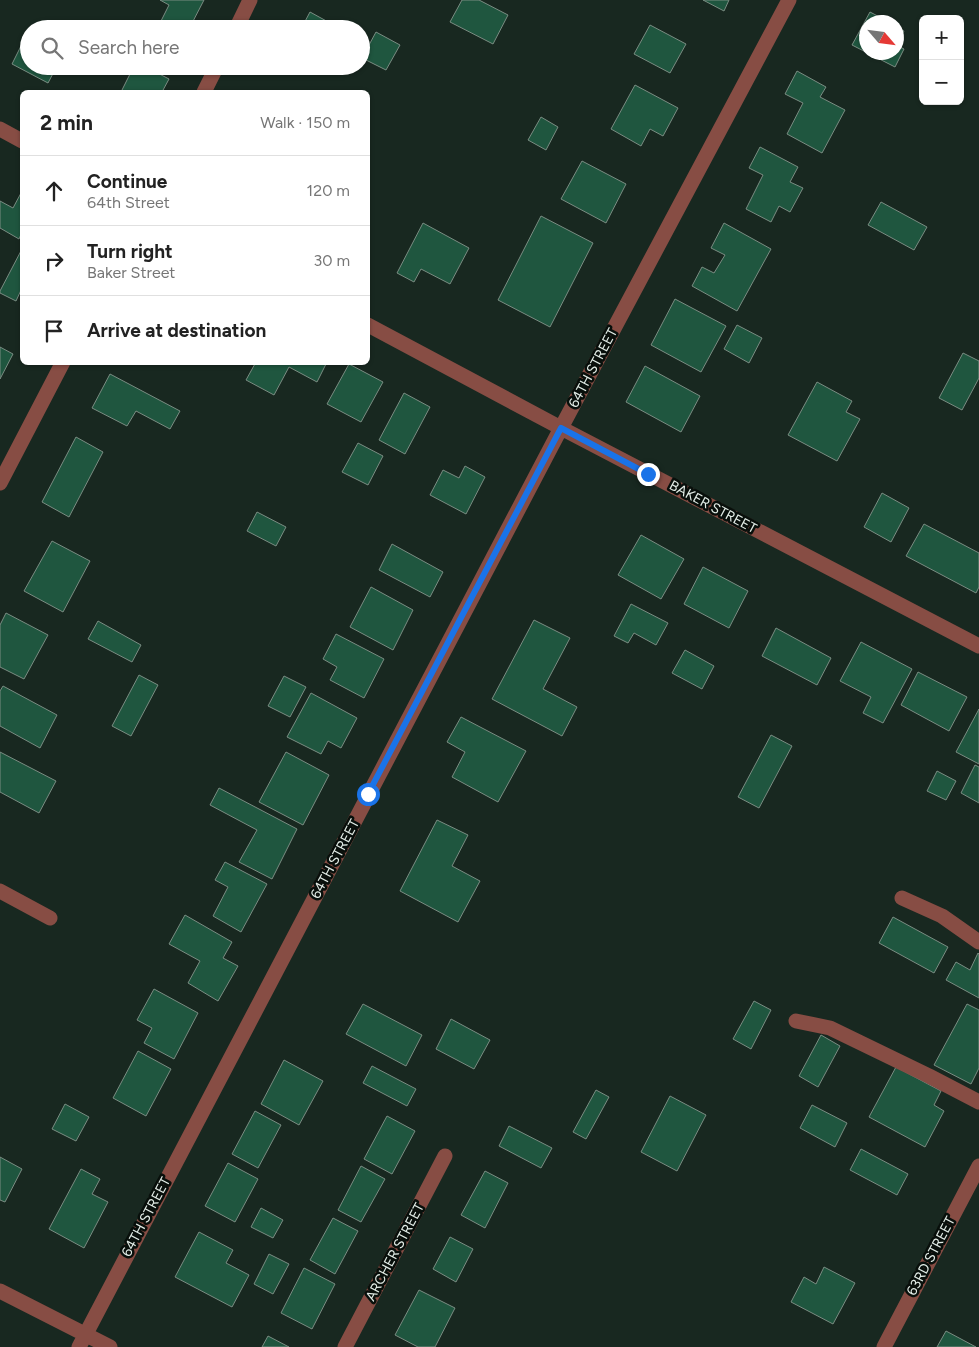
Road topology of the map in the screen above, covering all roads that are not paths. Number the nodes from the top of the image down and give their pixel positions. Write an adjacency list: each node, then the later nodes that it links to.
1 (250, 0): 3 (street)
2 (789, 0): 10 (street, 64TH STREET)
3 (240, 20)
4 (212, 75): 5 (street)
5 (205, 90)
6 (0, 129): 7 (street)
7 (20, 139)
8 (370, 325): 10 (street, BAKER STREET)
9 (62, 365): 11 (street)
10 (561, 428): 12 (street, BAKER STREET); 22 (street, 64TH STREET)
11 (0, 483)
12 (979, 646)
13 (0, 892): 15 (street)
14 (902, 898): 16 (street)
15 (50, 918)
16 (979, 942)
17 (796, 1021): 18 (street)
18 (979, 1102)
19 (445, 1156): 24 (street, ARCHER STREET)
20 (979, 1166): 25 (street, 63RD STREET)
21 (0, 1290): 22 (street)
22 (82, 1341): 23 (street)
23 (110, 1347)
24 (345, 1347)
25 (884, 1347)

